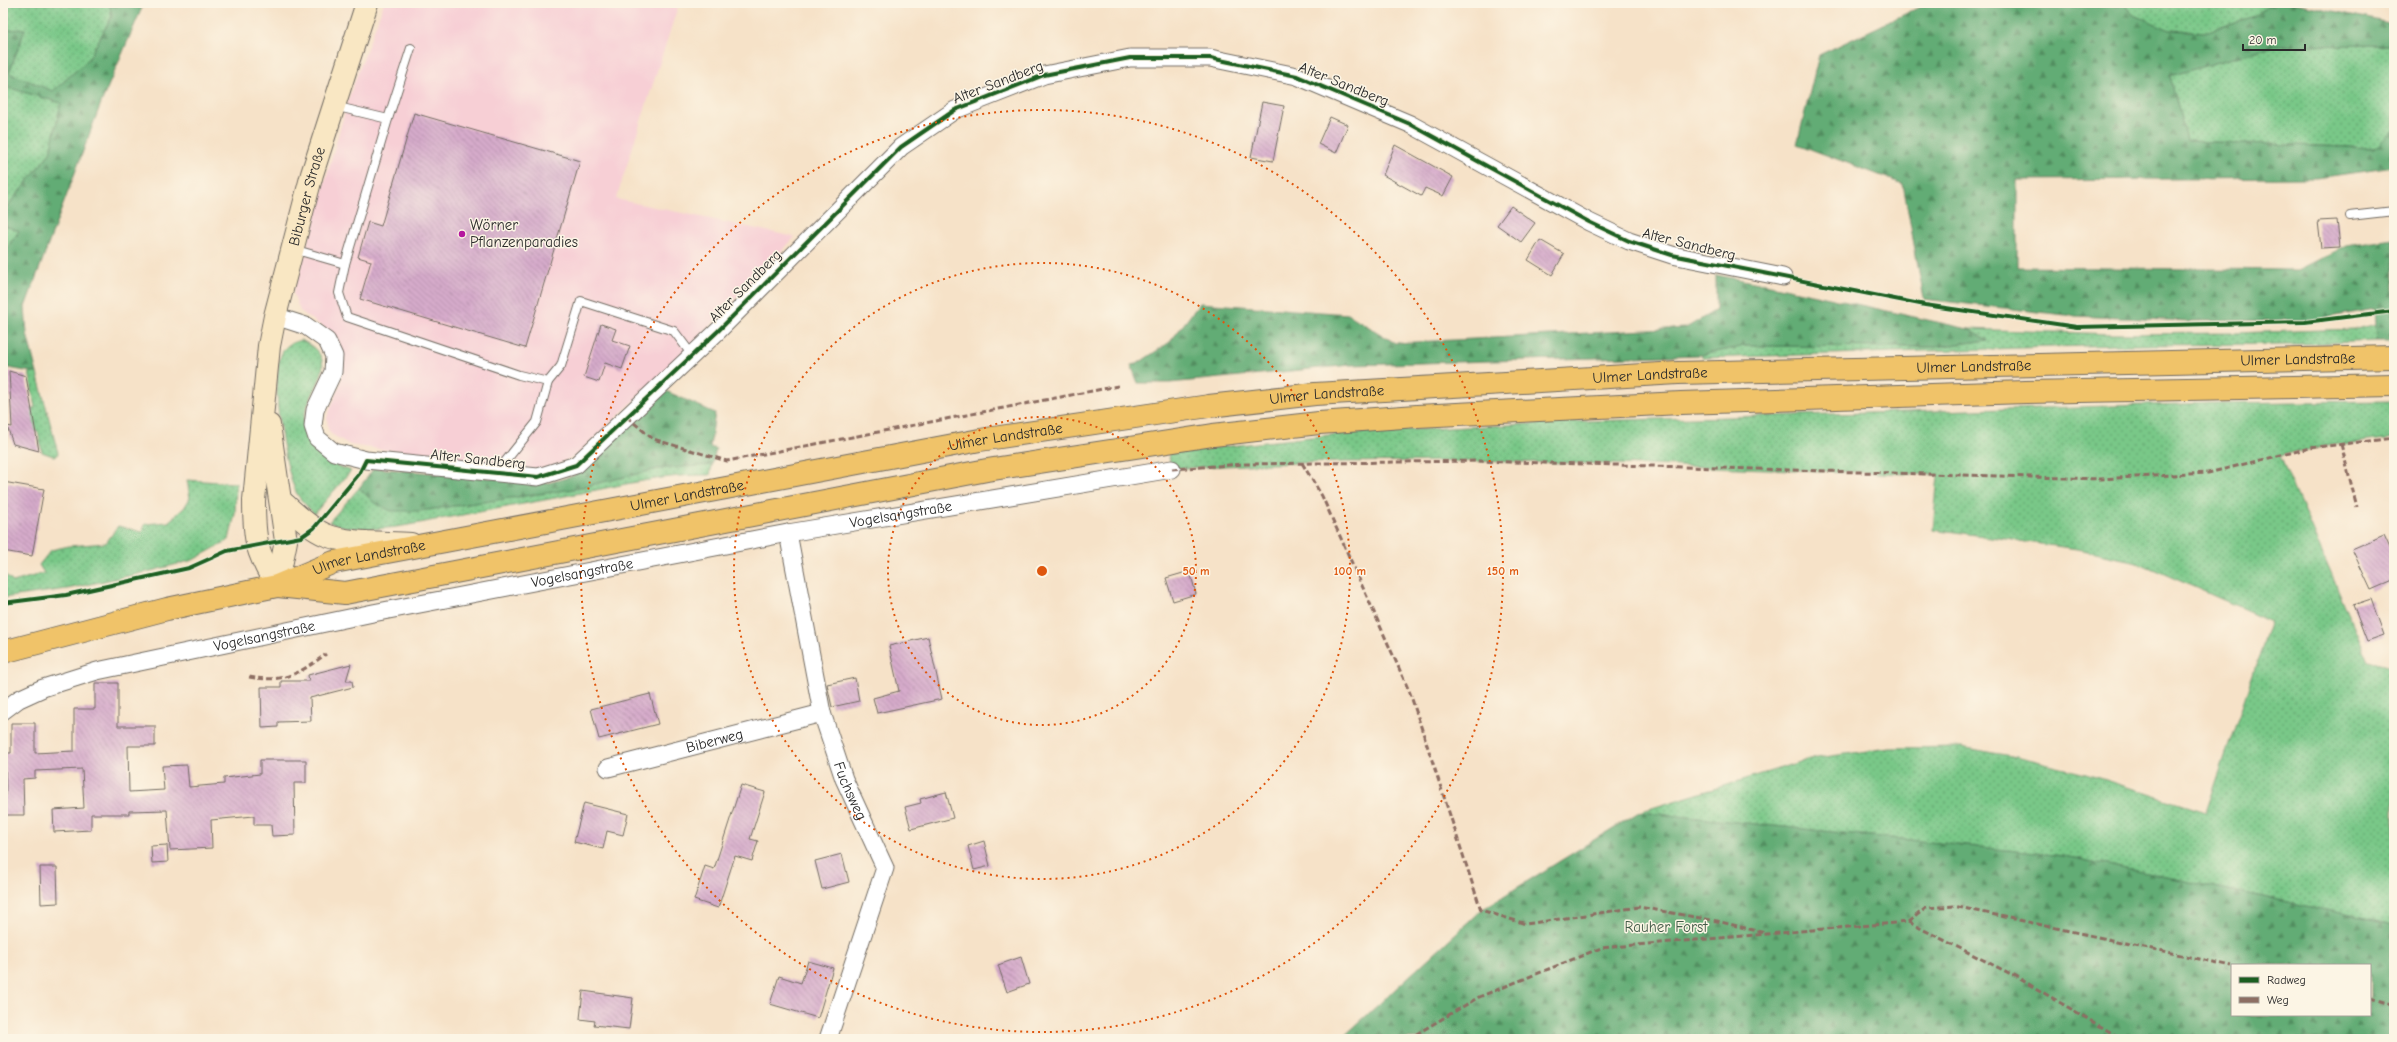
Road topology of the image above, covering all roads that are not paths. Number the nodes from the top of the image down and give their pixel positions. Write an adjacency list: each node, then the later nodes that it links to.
1 (367, 3): 3 (street, Biburger Straße)
2 (410, 48): 4 (lane)
3 (334, 106): 4 (lane); 7 (street, Biburger Straße)
4 (388, 119): 8 (lane)
5 (2394, 211): 6 (lane)
6 (2350, 216)
7 (293, 249): 8 (lane); 10 (street, Biburger Straße)
8 (345, 264): 13 (lane)
9 (1783, 277): 11 (street, Alter Sandberg)
10 (275, 316): 15 (street, Biburger Straße); 17 (street, Alter Sandberg)
11 (692, 355): 13 (lane); 17 (street, Alter Sandberg)
12 (2394, 357): 20 (main road, Ulmer Landstraße)
13 (548, 382): 17 (lane)
14 (2394, 385): 21 (main road, Ulmer Landstraße)
15 (264, 394): 18 (street, Biburger Straße); 21 (street, Biburger Straße)
16 (1172, 469): 19 (street, Vogelsangstraße)
17 (496, 473)
18 (282, 502): 20 (street); 21 (street, Biburger Straße)
19 (788, 533): 23 (street, Vogelsangstraße); 24 (street, Fuchsweg)
20 (424, 545): 21 (main road, Ulmer Landstraße)
21 (277, 586): 22 (main road, Ulmer Landstraße)
22 (3, 652)
23 (3, 711)
24 (822, 713): 25 (street, Biberweg); 26 (street, Fuchsweg)
25 (608, 768)
26 (828, 1039)

